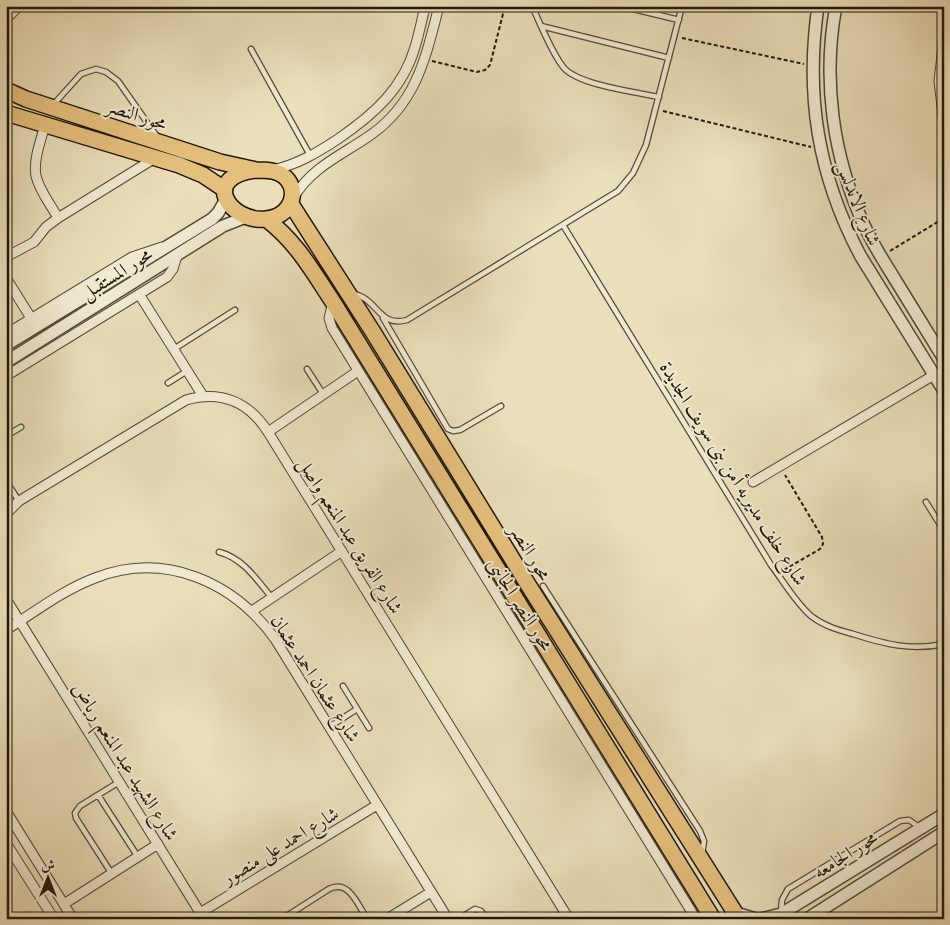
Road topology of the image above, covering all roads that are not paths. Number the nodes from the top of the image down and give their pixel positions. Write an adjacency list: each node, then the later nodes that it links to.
1 (20, 6): 9 (street)
2 (425, 6): 22 (street)
3 (439, 6): 27 (street)
4 (532, 6): 11 (lane)
5 (621, 6): 10 (lane)
6 (682, 6): 10 (lane)
7 (818, 6): 52 (street, شارع الاندلس)
8 (836, 6): 47 (street, شارع الاندلس)
9 (6, 19)
10 (678, 20): 14 (lane)
11 (541, 26): 14 (lane); 16 (lane)
12 (944, 38): 19 (street)
13 (251, 49): 22 (lane)
14 (669, 58): 16 (lane)
15 (6, 90): 17 (highway, محور النصر)
16 (659, 98): 31 (lane)
17 (51, 107): 21 (highway, محور النصر); 21 (lane)
18 (6, 113): 20 (highway, محور النصر)
19 (944, 124)
20 (45, 125): 23 (highway, محور النصر); 29 (street)
21 (162, 143): 24 (highway, محور النصر)
22 (311, 157): 25 (street)
23 (155, 158): 26 (highway, محور النصر); 29 (street)
24 (256, 170): 25 (highway); 26 (highway)
25 (272, 170): 27 (highway)
26 (225, 194): 28 (highway); 41 (street, محور المستقبل)
27 (292, 201): 30 (highway); 32 (highway, محور النصر)
28 (246, 216): 30 (highway); 34 (street, محور المستقبل)
29 (58, 218): 35 (street)
30 (266, 219): 33 (highway, محور النصر)
31 (563, 225): 42 (lane); 78 (lane, شارع خلف مديريه أمن بنى سويف الجديدة)
32 (310, 232): 33 (highway); 38 (highway, محور النصر)
33 (292, 243): 39 (highway, محور النصر)
34 (177, 256): 37 (street); 48 (street, محور المستقبل)
35 (6, 257)
36 (6, 278): 43 (street)
37 (139, 294): 46 (street); 53 (street)
38 (349, 294): 42 (lane); 70 (highway, محور النصر)
39 (333, 302): 51 (street, محور النصر الجانبى); 72 (highway, محور النصر)
40 (235, 310): 46 (lane)
41 (48, 313): 43 (street); 45 (street, محور المستقبل)
42 (383, 317): 58 (lane)
43 (32, 318): 44 (street)
44 (6, 334)
45 (6, 345)
46 (174, 349): 50 (street)
47 (944, 359)
48 (6, 362)
49 (307, 369): 56 (lane)
50 (187, 371): 54 (lane); 57 (street)
51 (358, 371): 56 (street); 98 (street, محور النصر الجانبى)
52 (934, 375): 55 (street, شارع الاندلس); 63 (street)
53 (6, 376)
54 (168, 383)
55 (944, 392)
56 (323, 394): 60 (street)
57 (203, 396): 60 (street, شارع الفريق عبد المنعم واصل); 64 (street, شارع الفريق عبد المنعم واصل)
58 (501, 406)
59 (21, 427): 61 (lane)
60 (268, 432): 68 (street, شارع الفريق عبد المنعم واصل)
61 (6, 436)
62 (6, 481): 64 (lane)
63 (753, 482)
64 (19, 501): 66 (street, شارع الفريق عبد المنعم واصل)
65 (926, 502): 67 (lane)
66 (6, 514)
67 (944, 531)
68 (342, 551): 74 (street); 109 (street, شارع الفريق عبد المنعم واصل)
69 (220, 552): 74 (lane)
70 (527, 583): 72 (highway); 93 (highway, محور النصر)
71 (543, 586): 93 (lane)
72 (511, 592): 98 (highway, محور النصر)
73 (6, 598): 76 (street)
74 (272, 598): 75 (street)
75 (252, 611): 76 (street, شارع عثمان احمد عثمان); 81 (street, شارع عثمان احمد عثمان)
76 (20, 621): 77 (street, شارع عثمان احمد عثمان); 83 (street, شارع الشهيد عبد المنعم رياض)
77 (6, 630)
78 (944, 644)
79 (343, 686): 80 (lane)
80 (358, 709): 81 (lane); 82 (lane)
81 (329, 727): 85 (street, شارع عثمان احمد عثمان)
82 (369, 728)
83 (119, 782): 84 (lane); 91 (street, شارع الشهيد عبد المنعم رياض)
84 (98, 795): 92 (lane); 94 (lane)
85 (377, 805): 95 (street, شارع عثمان احمد عثمان); 99 (street, شارع احمد على منصور)
86 (6, 811): 96 (street)
87 (944, 814): 88 (street, محور الجامعه)
88 (920, 828): 97 (street, محور الجامعه); 97 (lane)
89 (944, 832): 112 (street, محور الجامعه)
90 (6, 843): 101 (street)
91 (158, 844): 92 (street); 99 (street, شارع الشهيد عبد المنعم رياض)
92 (138, 857): 94 (street)
93 (701, 857): 100 (highway, محور النصر)
94 (112, 874): 96 (street)
95 (431, 892): 105 (street); 106 (street, شارع عثمان احمد عثمان)
96 (64, 904): 102 (street)
97 (781, 914): 111 (street, محور الجامعه)
98 (702, 915)
99 (202, 916)
100 (738, 916): 110 (street)
101 (54, 919)
102 (73, 919)
103 (282, 919): 104 (lane)
104 (366, 919)
105 (388, 919)
106 (448, 919)
107 (459, 919): 108 (lane)
108 (487, 919)
109 (569, 919)
110 (756, 919)
111 (762, 919)
112 (807, 919)

